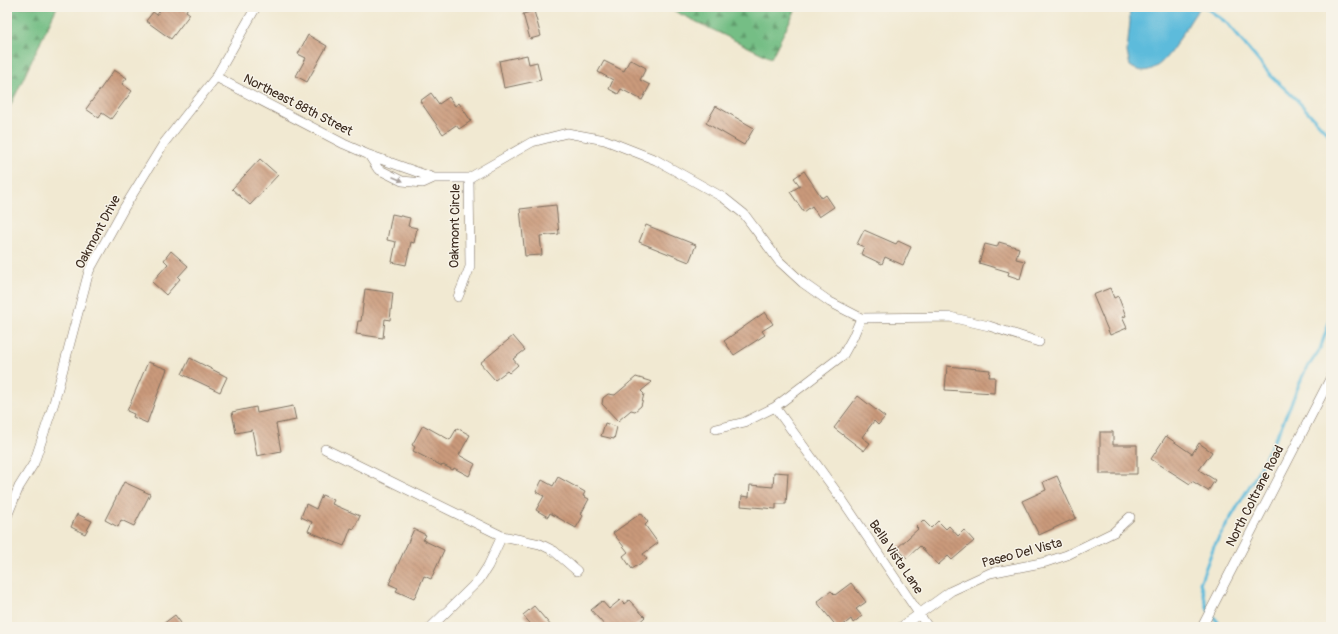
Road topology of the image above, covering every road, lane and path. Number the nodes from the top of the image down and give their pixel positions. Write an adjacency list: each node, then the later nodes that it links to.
1 (256, 7): 2 (street, Oakmont Drive)
2 (216, 78): 3 (street, Northeast 88th Street); 13 (street, Oakmont Drive)
3 (369, 155): 4 (street, Northeast 88th Street); 4 (street, Northeast 88th Street, one-way to 4)
4 (434, 178): 5 (street, Northeast 88th Street)
5 (469, 178): 6 (street, Oakmont Circle); 7 (street, Northeast 88th Street)
6 (458, 297)
7 (860, 318): 8 (street); 10 (street)
8 (1038, 342)
9 (1331, 377): 23 (street, North Coltrane Road)
10 (775, 407): 11 (street); 17 (street, Bella Vista Lane)
11 (716, 429)
12 (325, 449): 15 (street)
13 (7, 516)
14 (1130, 517): 17 (street, Paseo Del Vista)
15 (502, 536): 16 (street); 20 (street)
16 (577, 571)
17 (920, 614): 21 (street, Paseo Del Vista); 22 (street, Bella Vista Lane)
18 (7, 625): 19 (lane)
19 (11, 627)
20 (432, 627)
21 (902, 627)
22 (928, 627)
23 (1202, 627)

